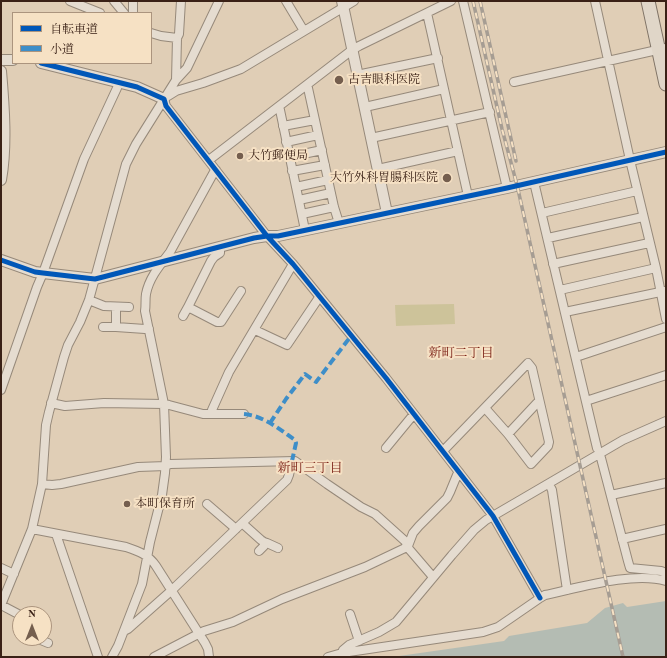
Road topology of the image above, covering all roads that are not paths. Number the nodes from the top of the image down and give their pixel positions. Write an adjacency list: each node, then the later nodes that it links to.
1 (70, 1): 13 (street)
2 (114, 1): 14 (street)
3 (133, 1): 15 (street)
4 (180, 1): 19 (street)
5 (219, 1): 30 (street)
6 (286, 1): 17 (street)
7 (354, 1): 12 (street)
8 (451, 1): 16 (street)
9 (463, 1): 40 (street)
10 (595, 1): 25 (street)
11 (648, 1): 20 (highway)
12 (342, 4): 17 (street); 21 (street)
13 (86, 10)
14 (123, 12)
15 (133, 12)
16 (427, 13): 21 (street); 22 (street)
17 (304, 32): 37 (street)
18 (152, 33): 19 (street)
19 (177, 38): 30 (street)
20 (662, 49): 25 (street); 33 (highway)
21 (352, 50): 29 (street); 34 (street)
22 (438, 58): 29 (street); 35 (street)
23 (1, 60): 24 (street)
24 (12, 60)
25 (609, 61): 32 (street); 52 (street)
26 (50, 64): 27 (street)
27 (67, 66): 31 (street)
28 (1, 71): 36 (street)
29 (357, 75): 39 (street)
30 (176, 80): 37 (street)
31 (119, 82): 37 (street); 82 (street)
32 (514, 82)
33 (666, 84)
34 (306, 86): 38 (street); 41 (street)
35 (444, 90): 39 (street); 42 (street)
36 (2, 97): 57 (street)
37 (164, 98): 51 (street); 83 (street)
38 (278, 107): 43 (street); 51 (street)
39 (365, 107): 45 (street)
40 (490, 112): 42 (street); 61 (street)
41 (315, 120): 43 (street); 44 (street)
42 (451, 121): 45 (street); 48 (street)
43 (283, 126): 46 (street)
44 (318, 135): 46 (street); 47 (street)
45 (371, 138): 54 (street)
46 (286, 142): 50 (street)
47 (322, 150): 50 (street); 53 (street)
48 (458, 151): 54 (street); 64 (street)
49 (666, 152): 52 (street)
50 (289, 157): 56 (street)
51 (208, 160): 55 (street)
52 (630, 160): 59 (street); 62 (street)
53 (325, 165): 56 (street); 58 (street)
54 (378, 169): 67 (street)
55 (216, 170): 73 (street); 78 (street)
56 (292, 171): 60 (street)
57 (1, 177)
58 (328, 180): 60 (street); 63 (street)
59 (534, 182): 61 (street); 68 (street)
60 (296, 187): 65 (street)
61 (507, 188): 64 (street)
62 (637, 191): 68 (street); 70 (street)
63 (331, 193): 65 (street); 66 (street)
64 (468, 196): 67 (street)
65 (299, 200): 69 (street)
66 (334, 207): 69 (street); 71 (street)
67 (387, 213): 71 (street)
68 (542, 213): 74 (street)
69 (302, 214): 72 (street)
70 (643, 217): 74 (street); 75 (street)
71 (339, 223): 72 (street)
72 (305, 230): 73 (street)
73 (267, 236): 76 (street); 79 (street)
74 (548, 238): 80 (street)
75 (649, 243): 80 (street); 81 (street)
76 (220, 247): 78 (street); 91 (street)
77 (1, 260): 82 (street)
78 (162, 262): 83 (street); 98 (street)
79 (293, 264): 87 (street); 99 (street)
80 (553, 264): 84 (street)
81 (656, 268): 84 (street); 86 (street)
82 (43, 273): 83 (street); 102 (street)
83 (95, 278): 88 (street)
84 (560, 290): 92 (street)
85 (241, 291): 91 (street)
86 (663, 291): 92 (street); 94 (street)
87 (320, 297): 99 (street); 110 (street)
88 (89, 300): 89 (street); 104 (street)
89 (116, 306): 90 (street); 96 (street)
90 (129, 307)
91 (188, 308): 93 (street)
92 (565, 312): 100 (street)
93 (183, 316)
94 (666, 319)
95 (103, 327): 96 (street)
96 (116, 327): 98 (street)
97 (666, 327): 100 (street)
98 (149, 328): 106 (street)
99 (255, 330): 108 (street)
100 (576, 358): 103 (street)
101 (666, 375): 103 (street)
102 (1, 390)
103 (586, 401): 114 (street)
104 (51, 402): 106 (street); 122 (street)
105 (540, 403): 107 (street); 112 (street); 112 (street)
106 (164, 404): 108 (street); 118 (street)
107 (485, 408): 112 (street); 115 (street)
108 (212, 414): 109 (street)
109 (244, 414)
110 (414, 414): 113 (street); 115 (street)
111 (666, 421): 125 (street)
112 (508, 434)
113 (386, 448)
114 (597, 448)
115 (443, 451): 119 (street)
116 (601, 458): 124 (street)
117 (292, 461): 118 (street); 128 (street); 134 (street)
118 (166, 466): 122 (street); 137 (street)
119 (459, 472): 127 (street); 134 (street)
120 (574, 474): 123 (street)
121 (666, 483): 124 (street)
122 (42, 484): 129 (street)
123 (551, 488): 125 (street); 144 (street)
124 (611, 495): 132 (street)
125 (516, 503): 127 (street)
126 (207, 504): 128 (street)
127 (493, 516): 141 (street); 145 (street)
128 (239, 526): 133 (street); 143 (street)
129 (32, 529): 131 (street); 140 (street)
130 (666, 529): 132 (street)
131 (56, 534): 137 (street); 152 (street)
132 (622, 539): 139 (street)
133 (264, 542): 135 (street); 136 (street)
134 (408, 546): 141 (street); 149 (street)
135 (278, 548)
136 (260, 551)
137 (148, 556): 143 (street); 148 (street)
138 (1, 568): 140 (street)
139 (666, 573)
140 (14, 574): 146 (street)
141 (433, 577): 150 (street)
142 (666, 581): 144 (street)
143 (172, 590): 148 (street); 149 (street)
144 (567, 590): 145 (street)
145 (540, 598): 151 (street)
146 (12, 611)
147 (350, 614): 150 (street)
148 (124, 631): 153 (street)
149 (199, 634): 154 (street); 155 (street)
150 (359, 641): 151 (street)
151 (342, 653): 156 (street)
152 (98, 657)
153 (112, 657)
154 (154, 657)
155 (209, 657)
156 (328, 657)

